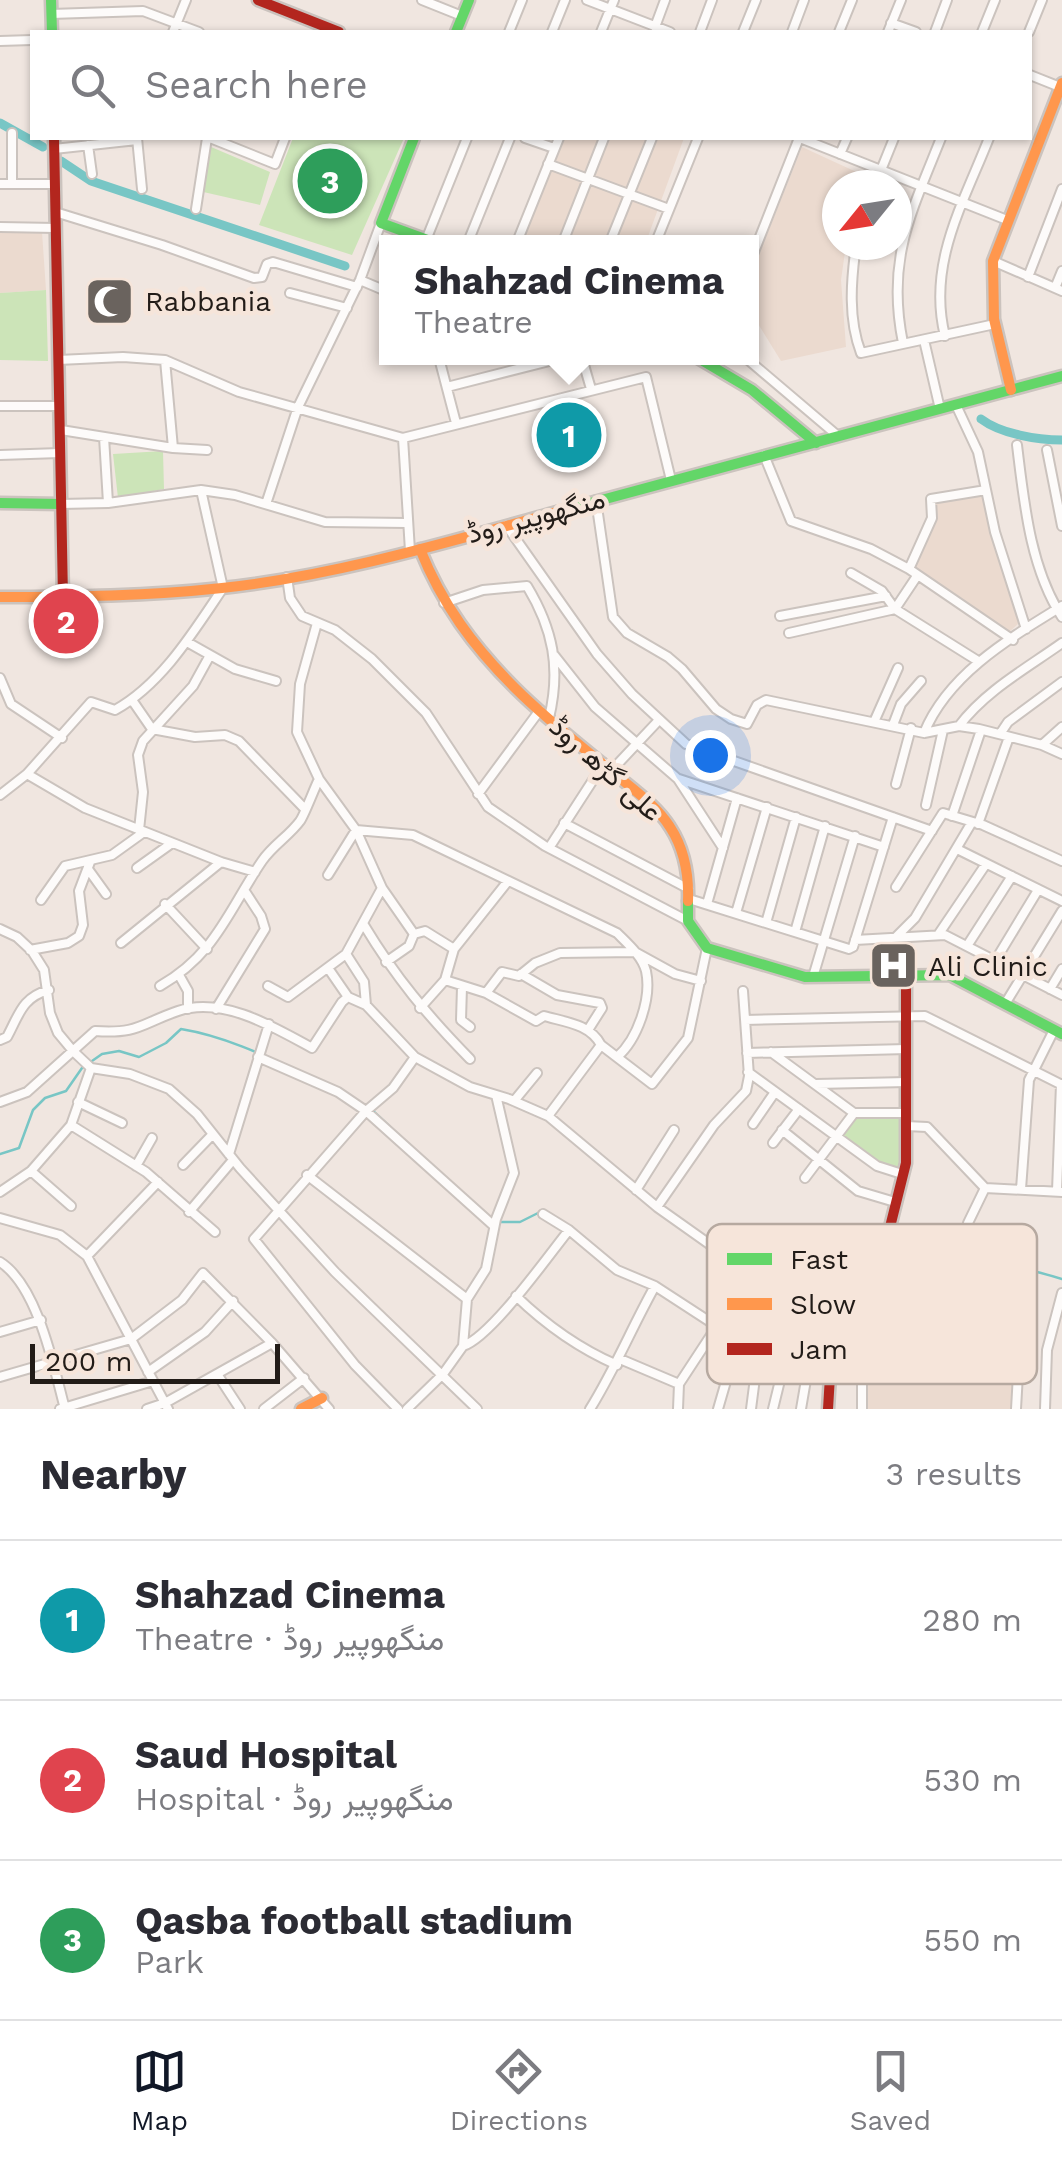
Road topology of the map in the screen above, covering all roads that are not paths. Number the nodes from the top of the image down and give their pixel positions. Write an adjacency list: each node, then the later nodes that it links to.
1 (51, 0): 20 (main road)
2 (186, 0): 23 (street)
3 (258, 0): 18 (main road)
4 (422, 0): 21 (street)
5 (469, 0): 21 (main road)
6 (522, 0): 28 (street)
7 (565, 0): 29 (street)
8 (587, 0): 19 (street)
9 (665, 0): 22 (street)
10 (712, 0): 32 (street)
11 (756, 0): 33 (street)
12 (804, 0): 34 (street)
13 (852, 0): 35 (street)
14 (900, 0): 24 (street)
15 (947, 0): 36 (street)
16 (994, 0): 37 (street)
17 (1042, 0): 38 (street)
18 (274, 3): 26 (main road)
19 (612, 4): 22 (street); 30 (street)
20 (52, 14): 23 (street); 25 (main road)
21 (462, 16): 27 (main road)
22 (655, 27): 31 (street)
23 (174, 28)
24 (890, 28)
25 (52, 30)
26 (329, 30)
27 (457, 30)
28 (510, 30)
29 (553, 30)
30 (601, 30)
31 (664, 30)
32 (701, 30)
33 (744, 30)
34 (793, 30)
35 (841, 30)
36 (936, 30)
37 (983, 30)
38 (1031, 30)
39 (30, 40): 40 (street)
40 (0, 41)
41 (1032, 77): 42 (street)
42 (1061, 85): 84 (main road)
43 (12, 132): 74 (street)
44 (127, 140): 64 (street)
45 (137, 140): 78 (street)
46 (209, 140): 81 (street)
47 (214, 140): 48 (street)
48 (285, 140)
49 (413, 140): 85 (main road)
50 (466, 140): 89 (street)
51 (509, 140): 90 (street)
52 (531, 140): 65 (street)
53 (558, 140): 65 (street)
54 (603, 140): 71 (street)
55 (651, 140): 79 (street)
56 (697, 140): 82 (street)
57 (799, 140): 95 (street)
58 (805, 140): 66 (street)
59 (845, 140): 66 (street)
60 (893, 140): 69 (street)
61 (940, 140): 76 (street)
62 (988, 140): 80 (street)
63 (54, 144): 64 (street); 75 (main road)
64 (88, 144): 70 (street)
65 (554, 148): 67 (street)
66 (840, 154): 68 (street)
67 (548, 164): 71 (street); 91 (street)
68 (878, 170)
69 (880, 170)
70 (92, 174)
71 (588, 179): 79 (street); 92 (street)
72 (912, 183): 76 (street)
73 (0, 184): 74 (street)
74 (12, 184): 75 (street)
75 (55, 184): 83 (main road)
76 (921, 187): 80 (street); 108 (street)
77 (1062, 188): 99 (street)
78 (142, 189)
79 (629, 194): 82 (street); 93 (street)
80 (963, 203): 84 (street); 106 (street)
81 (196, 209)
82 (669, 209): 94 (street)
83 (56, 212): 87 (main road); 100 (street)
84 (1007, 220): 97 (main road)
85 (382, 223): 88 (main road); 100 (street)
86 (0, 227): 87 (street)
87 (56, 228): 109 (main road)
88 (414, 235)
89 (432, 235)
90 (471, 235)
91 (520, 235)
92 (566, 235)
93 (613, 235)
94 (660, 235)
95 (759, 240)
96 (855, 260): 108 (street)
97 (993, 261): 99 (street); 105 (main road)
98 (1062, 271): 102 (street)
99 (1028, 276): 102 (street)
100 (358, 284): 101 (street); 104 (street)
101 (379, 289)
102 (1059, 290)
103 (290, 293): 104 (street)
104 (347, 308): 125 (street)
105 (995, 324): 106 (street); 121 (main road)
106 (945, 336): 107 (street)
107 (924, 340): 108 (street); 126 (street)
108 (903, 342)
109 (58, 360): 110 (street); 124 (main road)
110 (165, 360): 125 (street); 134 (street)
111 (441, 365): 119 (street)
112 (512, 365): 117 (street)
113 (534, 365): 117 (street)
114 (584, 365): 120 (street)
115 (710, 365): 132 (main road)
116 (754, 365): 129 (street)
117 (514, 370): 119 (street)
118 (1062, 376): 121 (main road, منگھوپیر روڈ)
119 (447, 387): 127 (street)
120 (591, 389): 127 (street); 140 (street)
121 (1011, 390): 122 (main road, منگھوپیر روڈ)
122 (956, 405): 126 (main road, منگھوپیر روڈ); 142 (street)
123 (0, 406): 124 (street)
124 (59, 406): 128 (main road)
125 (298, 408): 131 (street); 147 (street)
126 (940, 409): 129 (main road, منگھوپیر روڈ)
127 (456, 423): 131 (street)
128 (60, 430): 130 (street); 137 (main road)
129 (838, 436): 132 (main road, منگھوپیر روڈ)
130 (104, 437): 134 (street); 145 (street)
131 (403, 438): 148 (street)
132 (816, 442): 139 (main road, منگھوپیر روڈ)
133 (1017, 445): 164 (street)
134 (173, 448): 135 (street)
135 (207, 450)
136 (1047, 450): 150 (street)
137 (60, 453): 138 (street); 146 (main road)
138 (0, 455)
139 (764, 455): 140 (main road, منگھوپیر روڈ); 152 (street)
140 (672, 480): 143 (main road, منگھوپیر روڈ)
141 (201, 490): 145 (street); 147 (street); 158 (street)
142 (986, 490): 152 (street); 167 (street)
143 (596, 500): 149 (main road, منگھوپیر روڈ); 183 (street)
144 (0, 503): 146 (main road)
145 (108, 503): 146 (street)
146 (61, 504): 161 (main road)
147 (266, 504): 148 (street)
148 (407, 523): 151 (street)
149 (506, 525): 151 (main road, منگھوپیر روڈ); 154 (street)
150 (1062, 526)
151 (415, 550): 156 (main road, منگھوپیر روڈ); 162 (main road, علی گڑھ روڈ)
152 (908, 569): 155 (street)
153 (851, 573): 160 (street)
154 (542, 574): 157 (street); 182 (street)
155 (917, 576): 163 (street); 169 (street)
156 (287, 577): 158 (main road, منگھوپیر روڈ); 166 (street)
157 (527, 586): 162 (street); 172 (street)
158 (223, 588): 161 (main road, منگھوپیر روڈ); 170 (street)
159 (0, 596): 161 (main road, منگھوپیر روڈ)
160 (886, 596): 163 (street); 165 (street)
161 (63, 597)
162 (444, 603): 181 (main road, علی گڑھ روڈ)
163 (895, 609): 168 (street); 174 (street)
164 (1060, 610): 167 (street)
165 (780, 616)
166 (317, 622): 199 (street); 202 (street)
167 (1026, 629): 169 (street)
168 (788, 633)
169 (1013, 640): 174 (street)
170 (187, 642): 173 (street); 180 (street)
171 (1062, 643): 185 (street)
172 (554, 655): 181 (street); 194 (street)
173 (209, 657): 177 (street); 188 (street)
174 (978, 662): 191 (street)
175 (898, 668): 183 (street)
176 (0, 678): 193 (street)
177 (276, 681)
178 (921, 681): 184 (street)
179 (1062, 682): 192 (street)
180 (132, 700): 188 (street); 193 (street)
181 (545, 714): 197 (main road, علی گڑھ روڈ); 202 (street)
182 (659, 720): 194 (street); 210 (street)
183 (874, 722): 184 (street)
184 (894, 725): 187 (street)
185 (959, 726): 189 (street); 190 (street)
186 (1062, 727): 195 (street)
187 (911, 728): 191 (street); 201 (street)
188 (152, 729): 206 (street); 215 (street)
189 (944, 730): 191 (street); 205 (street)
190 (980, 730): 192 (street); 209 (street)
191 (924, 733)
192 (1004, 736): 195 (street); 212 (street)
193 (62, 738): 198 (street)
194 (637, 744): 197 (street); 200 (street)
195 (1042, 745): 196 (street)
196 (1062, 754)
197 (608, 767): 211 (street); 237 (main road, علی گڑھ روڈ)
198 (27, 774): 203 (street); 215 (street)
199 (319, 779): 206 (street); 214 (street)
200 (678, 779): 204 (street); 221 (street)
201 (896, 784)
202 (478, 794): 220 (street)
203 (0, 795)
204 (737, 798): 207 (street); 221 (street)
205 (926, 806)
206 (304, 808): 228 (street)
207 (767, 808): 208 (street); 243 (street)
208 (796, 816): 213 (street); 245 (street)
209 (952, 816): 212 (street); 216 (street)
210 (894, 817): 216 (street); 219 (street)
211 (564, 823): 220 (street); 237 (street)
212 (975, 823): 222 (street); 223 (street)
213 (825, 826): 217 (street); 248 (street)
214 (356, 830): 229 (street); 231 (street); 233 (street)
215 (141, 831): 218 (street); 226 (street)
216 (932, 831): 232 (street)
217 (855, 836): 219 (street); 253 (street)
218 (172, 843): 224 (street); 227 (street)
219 (884, 847): 252 (street)
220 (549, 848): 244 (street)
221 (723, 848): 241 (street)
222 (957, 849): 225 (street); 251 (street)
223 (1062, 861)
224 (221, 862): 228 (street); 240 (street)
225 (986, 864): 230 (street); 250 (street)
226 (89, 865): 236 (street); 238 (street); 259 (street)
227 (136, 868)
228 (255, 872): 235 (street)
229 (328, 875)
230 (1012, 876): 234 (street); 255 (street)
231 (508, 881): 258 (street); 260 (street)
232 (896, 887)
233 (382, 888): 246 (street); 249 (street)
234 (1038, 890): 239 (street); 262 (street)
235 (246, 893): 257 (street); 287 (street)
236 (106, 894)
237 (689, 894): 241 (street); 244 (main road, علی گڑھ روڈ)
238 (41, 900)
239 (1062, 900)
240 (165, 904): 254 (street); 257 (street)
241 (707, 904): 243 (street)
242 (1062, 911): 269 (street)
243 (736, 913): 245 (street)
244 (688, 921): 256 (main road)
245 (766, 923): 248 (street)
246 (364, 925): 261 (street); 263 (street)
247 (0, 929): 259 (street)
248 (795, 932): 253 (street)
249 (414, 934): 258 (street); 263 (street)
250 (938, 935): 251 (street); 255 (street)
251 (896, 938): 252 (street)
252 (855, 940): 253 (street)
253 (824, 941): 270 (street)
254 (121, 943)
255 (967, 946): 262 (street)
256 (707, 948): 270 (main road); 272 (street)
257 (207, 949): 267 (street)
258 (454, 949): 271 (street)
259 (30, 950): 277 (street)
260 (635, 952): 266 (street); 272 (street); 303 (street)
261 (346, 954): 264 (street); 284 (street)
262 (995, 961): 269 (street)
263 (386, 962): 285 (street)
264 (328, 968): 274 (street); 282 (street)
265 (1062, 969): 276 (street)
266 (521, 974): 279 (street); 280 (street)
267 (179, 975): 273 (street); 286 (street)
268 (906, 975): 270 (main road); 283 (main road); 289 (main road)
269 (1022, 975): 276 (street); 283 (street)
270 (812, 977)
271 (446, 980): 275 (street); 285 (street)
272 (701, 981): 303 (street)
273 (160, 986)
274 (268, 986)
275 (462, 987): 279 (street); 292 (street)
276 (1050, 989): 281 (street)
277 (48, 990): 295 (street); 298 (street)
278 (743, 991): 290 (street)
279 (486, 994): 288 (street)
280 (553, 994): 288 (street); 293 (street)
281 (1062, 996)
282 (348, 998): 284 (street); 291 (street)
283 (1005, 1004): 294 (main road)
284 (366, 1005): 302 (street)
285 (420, 1008): 304 (street)
286 (188, 1009): 287 (street); 298 (street)
287 (216, 1010): 291 (street)
288 (544, 1016): 293 (street)
289 (906, 1017): 290 (street); 297 (main road); 306 (street)
290 (745, 1020): 300 (street)
291 (268, 1024): 301 (street)
292 (470, 1027)
293 (588, 1030): 296 (street)
294 (1058, 1032): 306 (street)
295 (0, 1040)
296 (601, 1045): 303 (street); 320 (street)
297 (907, 1049): 299 (street); 309 (main road)
298 (73, 1051): 305 (street); 315 (street)
299 (771, 1052): 300 (street); 310 (street)
300 (748, 1053): 307 (street)
301 (259, 1055): 317 (street); 331 (street)
302 (415, 1057): 313 (street); 317 (street)
303 (617, 1057)
304 (470, 1059)
305 (88, 1065): 316 (street); 327 (street)
306 (1033, 1070): 311 (street); 341 (street)
307 (748, 1072): 312 (street); 347 (street)
308 (537, 1073): 314 (street)
309 (906, 1082): 310 (street); 321 (main road)
310 (814, 1084): 319 (street)
311 (1062, 1085): 344 (street)
312 (775, 1092): 318 (street); 323 (street)
313 (496, 1095): 314 (street); 353 (street)
314 (514, 1101): 320 (street)
315 (0, 1102)
316 (78, 1102): 322 (street); 324 (street)
317 (368, 1109): 337 (street); 353 (street)
318 (799, 1109): 326 (street); 328 (street)
319 (854, 1114): 321 (street); 328 (street)
320 (548, 1116): 342 (street)
321 (906, 1120): 336 (main road); 340 (street)
322 (122, 1123)
323 (752, 1124)
324 (71, 1125): 334 (street); 335 (street)
325 (674, 1130): 342 (street)
326 (782, 1130): 330 (street); 332 (street)
327 (213, 1134): 331 (street); 333 (street)
328 (836, 1137): 332 (street); 336 (street)
329 (152, 1138): 334 (street)
330 (773, 1143)
331 (231, 1157): 348 (street); 349 (street)
332 (819, 1160): 338 (street); 345 (street)
333 (183, 1165)
334 (136, 1166): 339 (street)
335 (31, 1171): 343 (street); 346 (street)
336 (902, 1174): 345 (main road)
337 (308, 1176): 348 (street); 364 (street)
338 (805, 1178)
339 (158, 1182): 349 (street); 359 (street)
340 (985, 1188): 341 (street); 355 (street)
341 (1021, 1189): 344 (street)
342 (636, 1190): 347 (street)
343 (0, 1192)
344 (1060, 1192)
345 (895, 1202): 354 (main road)
346 (70, 1206)
347 (657, 1207): 358 (street)
348 (282, 1211): 376 (street); 394 (street)
349 (189, 1212): 357 (street)
350 (543, 1214): 356 (street)
351 (0, 1218): 352 (street)
352 (5, 1224): 359 (street)
353 (495, 1224): 364 (street)
354 (891, 1224)
355 (968, 1224)
356 (569, 1230): 361 (street); 363 (street)
357 (215, 1232)
358 (707, 1242)
359 (87, 1256): 369 (street)
360 (0, 1262): 366 (street)
361 (655, 1286): 367 (street); 374 (street)
362 (1062, 1292): 405 (street)
363 (516, 1296): 372 (street); 374 (street)
364 (467, 1299): 372 (street)
365 (233, 1301): 369 (street); 371 (street); 378 (street)
366 (41, 1320): 368 (street); 373 (street)
367 (707, 1320)
368 (0, 1332)
369 (131, 1339): 373 (street); 378 (street)
370 (707, 1341): 380 (street)
371 (272, 1343): 375 (street); 379 (street)
372 (463, 1346): 376 (street)
373 (52, 1362): 377 (street); 389 (street)
374 (618, 1362): 380 (street); 397 (street)
375 (217, 1374): 388 (street); 391 (street)
376 (444, 1374): 395 (street); 396 (street)
377 (0, 1377)
378 (151, 1377): 388 (street); 389 (street)
379 (304, 1378): 387 (street); 392 (street)
380 (679, 1384): 398 (street)
381 (726, 1384): 399 (street)
382 (754, 1384): 400 (street)
383 (780, 1384): 401 (street)
384 (805, 1384): 402 (street)
385 (830, 1384): 403 (main road)
386 (1017, 1384): 404 (street)
387 (325, 1404): 393 (main road)
388 (166, 1406): 390 (street)
389 (63, 1408)
390 (148, 1409)
391 (240, 1409)
392 (264, 1409)
393 (302, 1409)
394 (398, 1409)
395 (407, 1409)
396 (477, 1409)
397 (590, 1409)
398 (678, 1409)
399 (718, 1409)
400 (751, 1409)
401 (774, 1409)
402 (802, 1409)
403 (828, 1409)
404 (1016, 1409)
405 (1045, 1409)

